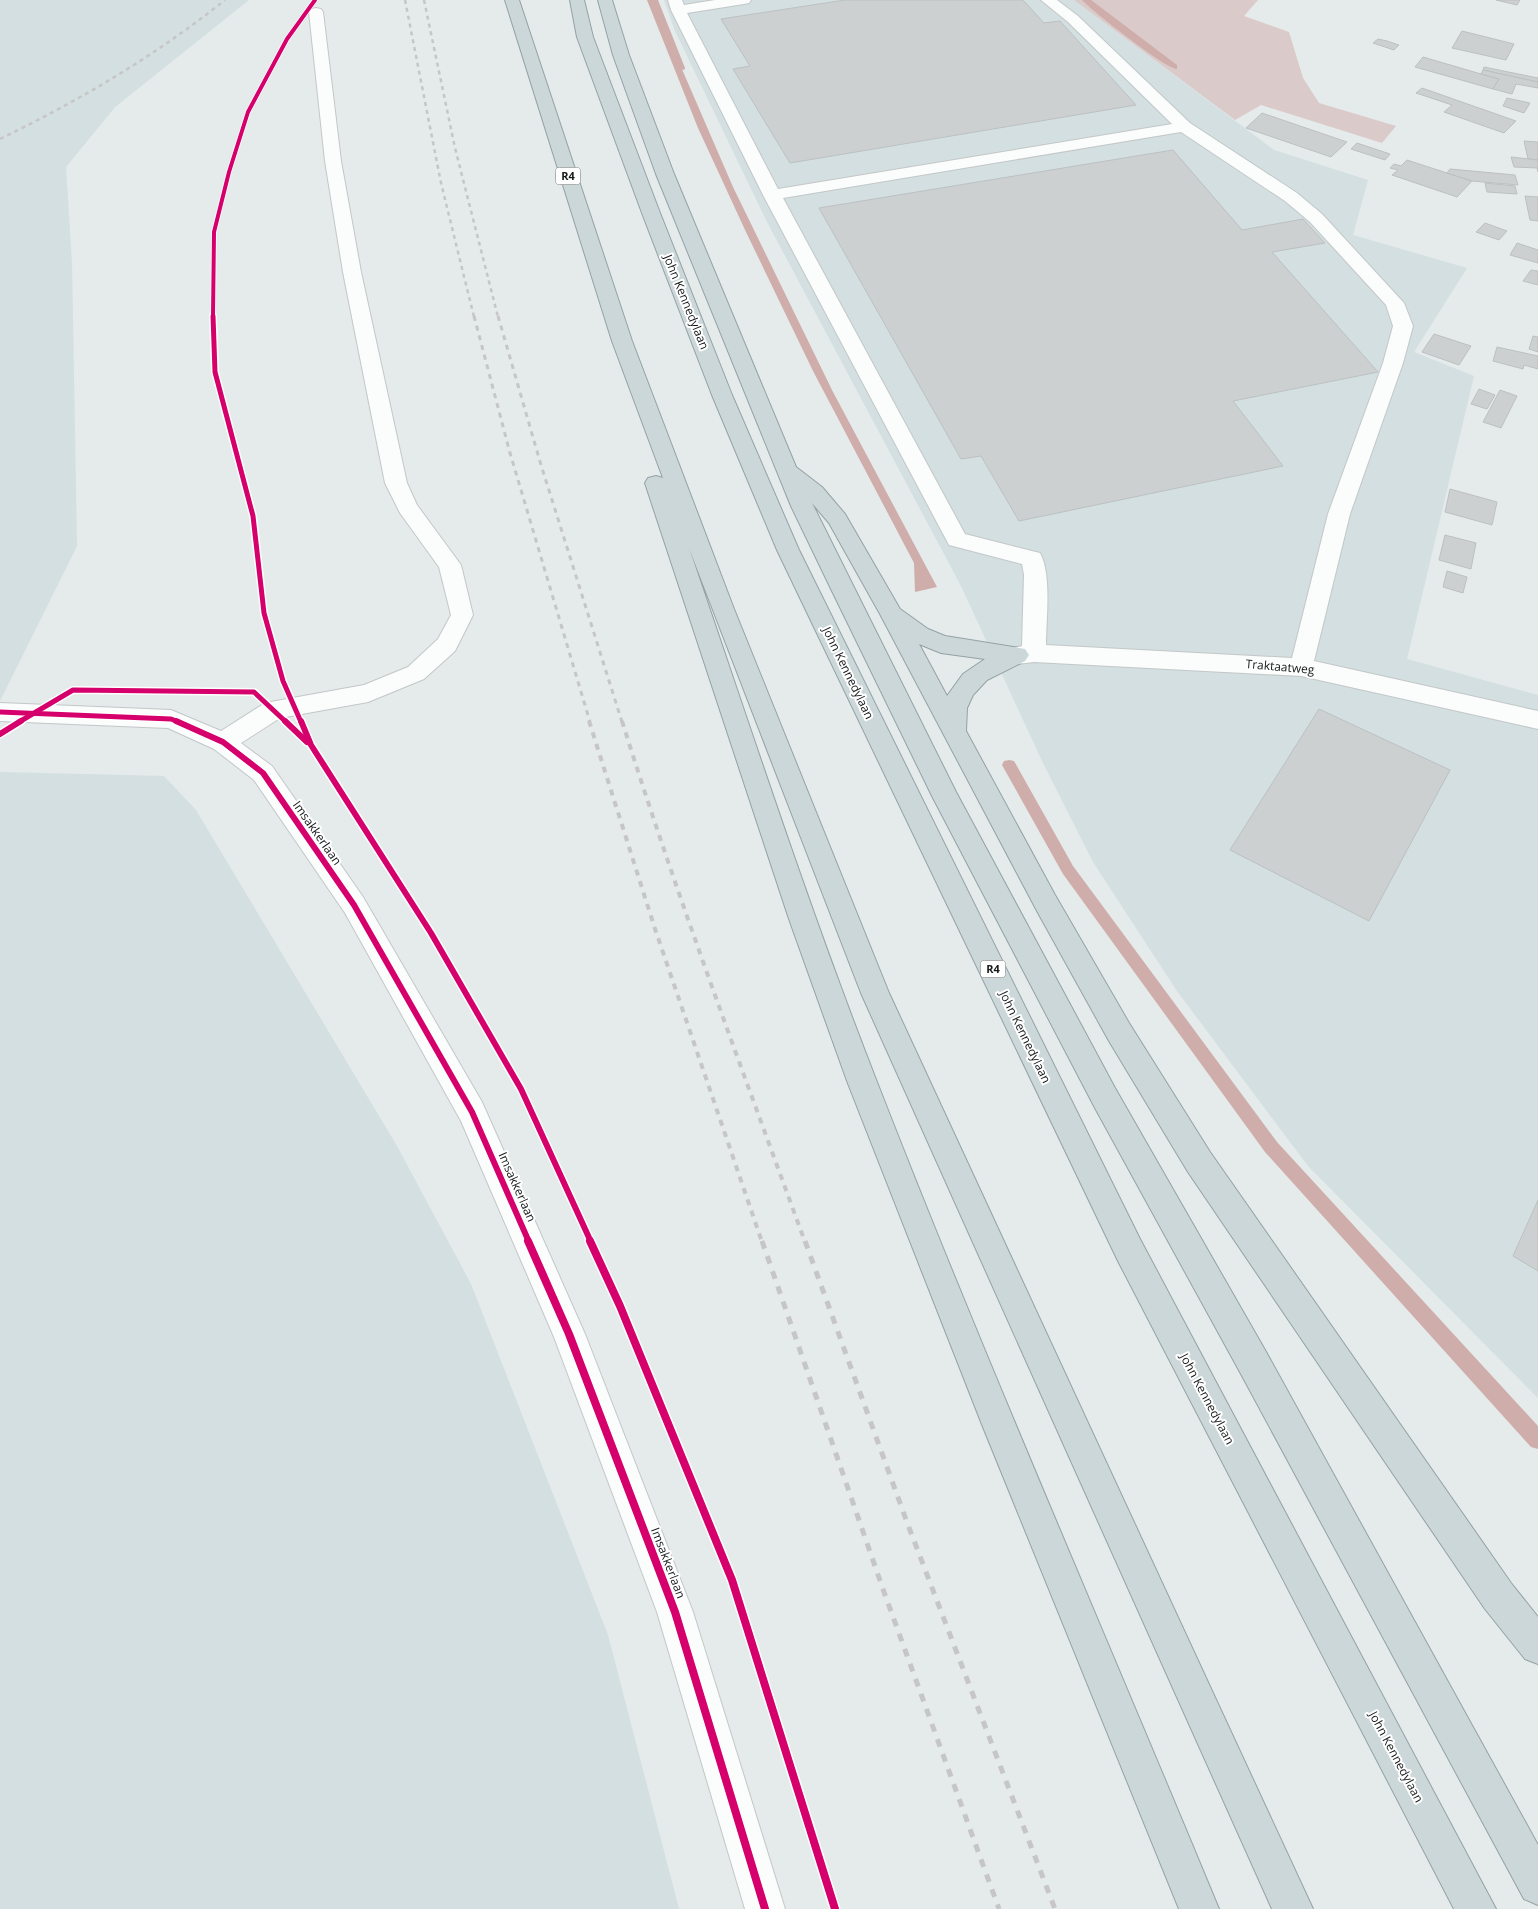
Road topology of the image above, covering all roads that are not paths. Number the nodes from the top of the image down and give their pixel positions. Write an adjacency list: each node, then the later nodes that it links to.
1 (512, 0): 10 (highway, R4)
2 (577, 0): 24 (highway, John Kennedylaan / R4)
3 (604, 0): 11 (highway)
4 (744, 0): 6 (street)
5 (1048, 0): 8 (street)
6 (676, 5): 9 (street)
7 (316, 12): 18 (street)
8 (1184, 127): 9 (street); 14 (street)
9 (772, 195): 13 (street)
10 (622, 341): 22 (highway); 23 (highway, R4)
11 (786, 468): 12 (highway); 20 (highway)
12 (891, 614): 13 (highway); 17 (highway)
13 (1025, 654): 14 (street, Traktaatweg); 17 (highway)
14 (1301, 667): 16 (street, Traktaatweg)
15 (0, 712): 18 (street, Imsakkerlaan)
16 (1538, 720)
17 (954, 731): 19 (highway)
18 (223, 742): 21 (street, Imsakkerlaan)
19 (1538, 1646)
20 (1538, 1885)
21 (765, 1909)
22 (1199, 1909)
23 (1293, 1909)
24 (1476, 1909)

